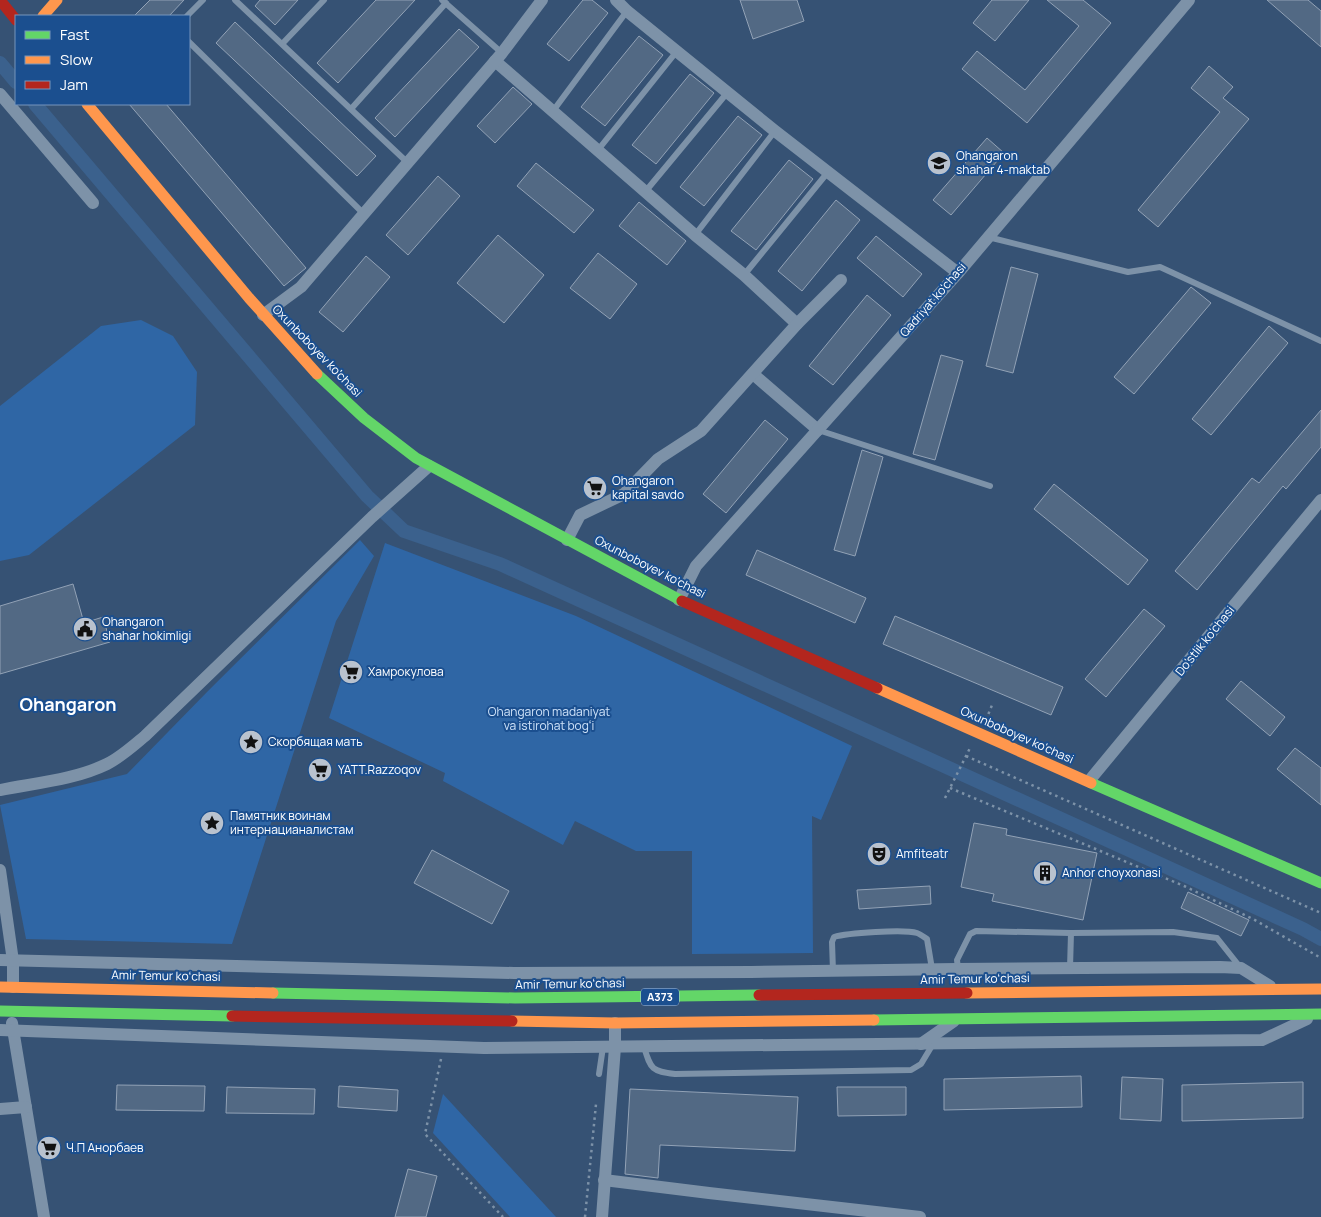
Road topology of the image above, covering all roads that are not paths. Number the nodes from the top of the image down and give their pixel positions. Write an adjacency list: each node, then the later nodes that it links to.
1 (57, 0): 11 (main road)
2 (203, 0): 12 (lane)
3 (235, 0): 15 (lane)
4 (324, 0): 15 (lane)
5 (542, 0): 17 (street)
6 (616, 0): 10 (street)
7 (5, 2): 13 (main road)
8 (444, 2): 17 (lane); 21 (lane)
9 (1184, 2): 31 (street, Qadriyat ko'chasi)
10 (626, 11): 16 (street); 22 (lane)
11 (44, 15)
12 (188, 15)
13 (15, 18)
14 (190, 43): 29 (lane)
15 (282, 44): 21 (lane)
16 (677, 51): 18 (street); 24 (lane)
17 (498, 57): 22 (street); 25 (street)
18 (727, 92): 23 (street); 27 (lane)
19 (0, 94): 28 (street)
20 (91, 105): 35 (main road, Oxunboboyev ko'chasi)
21 (351, 109): 25 (lane)
22 (553, 111): 24 (street)
23 (775, 131): 26 (street); 30 (lane)
24 (598, 150): 27 (street)
25 (408, 162): 29 (street)
26 (828, 172): 32 (street); 33 (lane)
27 (645, 192): 30 (street)
28 (94, 203)
29 (364, 214): 35 (street)
30 (695, 235): 33 (street)
31 (988, 237): 32 (street, Qadriyat ko'chasi); 37 (lane)
32 (958, 273): 39 (street, Qadriyat ko'chasi)
33 (744, 274): 36 (street)
34 (841, 280): 36 (street)
35 (263, 315): 40 (main road, Oxunboboyev ko'chasi)
36 (797, 324): 38 (street)
37 (1321, 341)
38 (753, 374): 39 (street); 43 (street)
39 (818, 430): 41 (lane); 44 (street, Qadriyat ko'chasi)
40 (429, 466): 43 (main road, Oxunboboyev ko'chasi); 46 (street)
41 (990, 486)
42 (1321, 500): 45 (street, Do'stlik ko'chasi)
43 (567, 540): 44 (main road, Oxunboboyev ko'chasi)
44 (679, 600): 45 (main road, Oxunboboyev ko'chasi)
45 (1089, 782): 48 (main road, Oxunboboyev ko'chasi)
46 (0, 790)
47 (0, 870): 50 (street)
48 (1321, 883)
49 (1071, 933): 51 (lane); 52 (lane); 54 (lane)
50 (6, 960): 55 (street); 59 (street)
51 (1070, 968): 52 (street); 54 (street)
52 (1241, 968): 57 (street)
53 (932, 969): 54 (street); 55 (street); 55 (lane)
54 (958, 969)
55 (833, 971)
56 (0, 986): 59 (main road, Amir Temur koʻchasi / A373)
57 (1274, 989): 58 (main road, Amir Temur koʻchasi / A373); 59 (main road, Amir Temur koʻchasi / A373)
58 (1321, 989)
59 (10, 1001): 62 (main road, Amir Temur koʻchasi / A373); 63 (street)
60 (1319, 1014): 61 (main road, Amir Temur koʻchasi / A373); 64 (street)
61 (956, 1020): 62 (main road, Amir Temur koʻchasi / A373); 64 (street)
62 (616, 1023): 65 (street)
63 (6, 1030): 65 (street); 68 (street)
64 (927, 1044): 66 (street); 66 (lane)
65 (609, 1047): 66 (street); 67 (lane); 70 (street)
66 (644, 1047)
67 (599, 1074)
68 (26, 1107): 69 (street); 71 (street)
69 (0, 1108)
70 (604, 1180): 72 (street); 73 (street)
71 (44, 1217)
72 (602, 1217)
73 (920, 1217)

